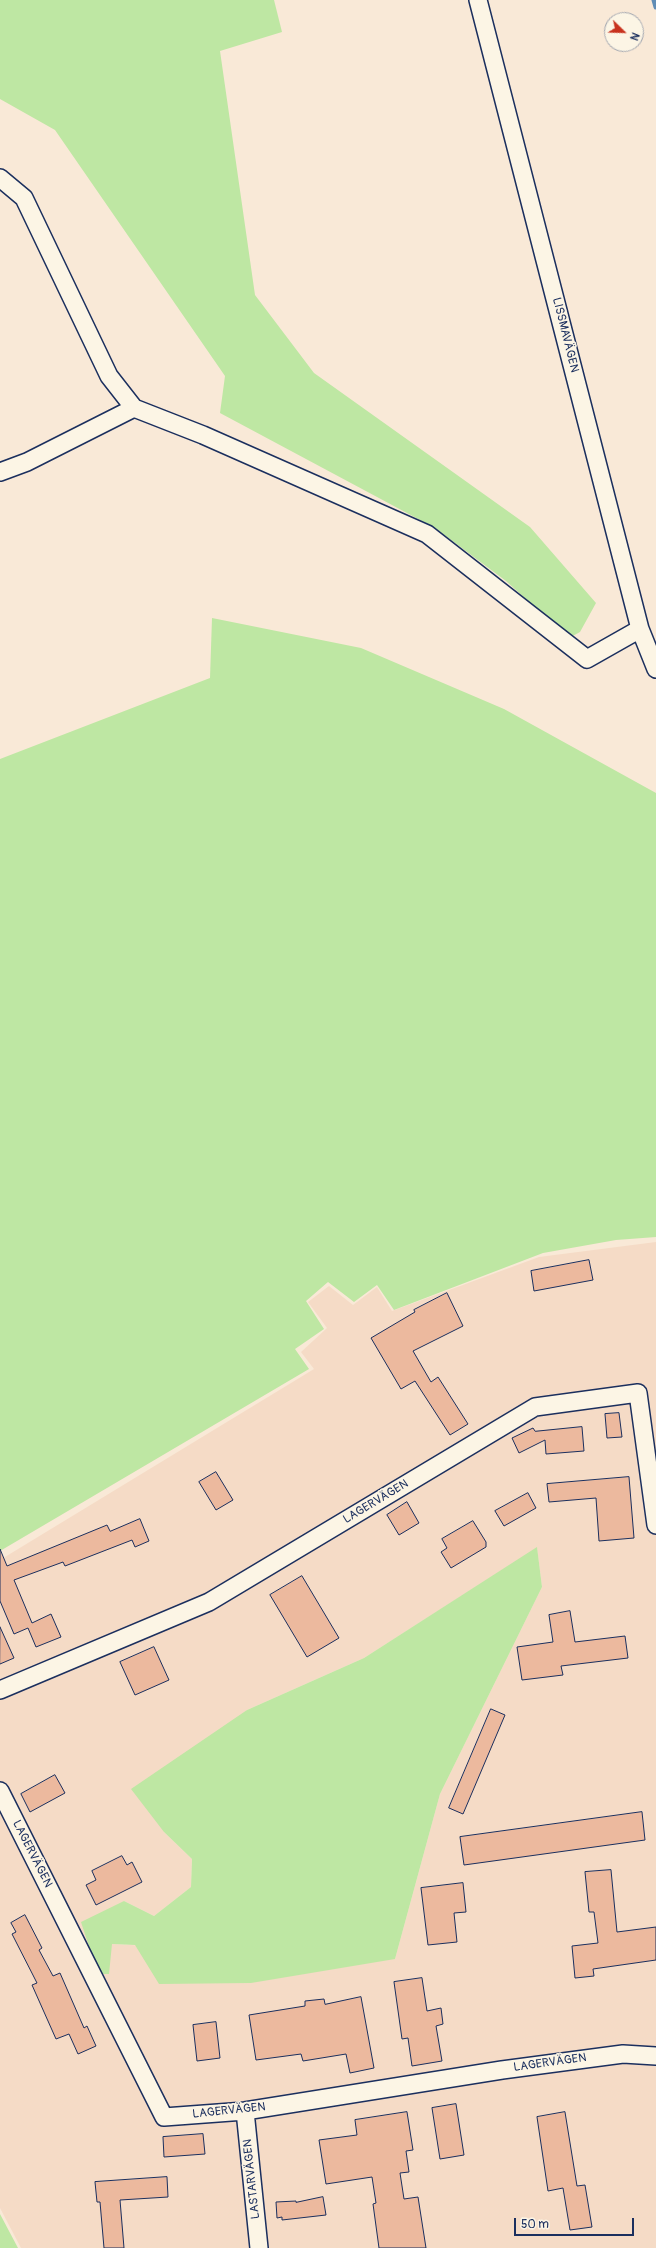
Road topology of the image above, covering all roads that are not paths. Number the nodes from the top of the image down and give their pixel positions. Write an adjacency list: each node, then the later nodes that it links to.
1 (478, 0): 5 (street, LISSMAVÄGEN)
2 (0, 178): 3 (street)
3 (134, 408): 4 (street); 5 (street)
4 (0, 472)
5 (640, 629): 6 (street, LISSMAVÄGEN)
6 (656, 669)
7 (656, 1525): 8 (street, LAGERVÄGEN)
8 (0, 1690)
9 (0, 1790): 11 (street, LAGERVÄGEN)
10 (656, 2056): 11 (street, LAGERVÄGEN)
11 (245, 2111): 12 (street, LASTARVÄGEN)
12 (259, 2248)

